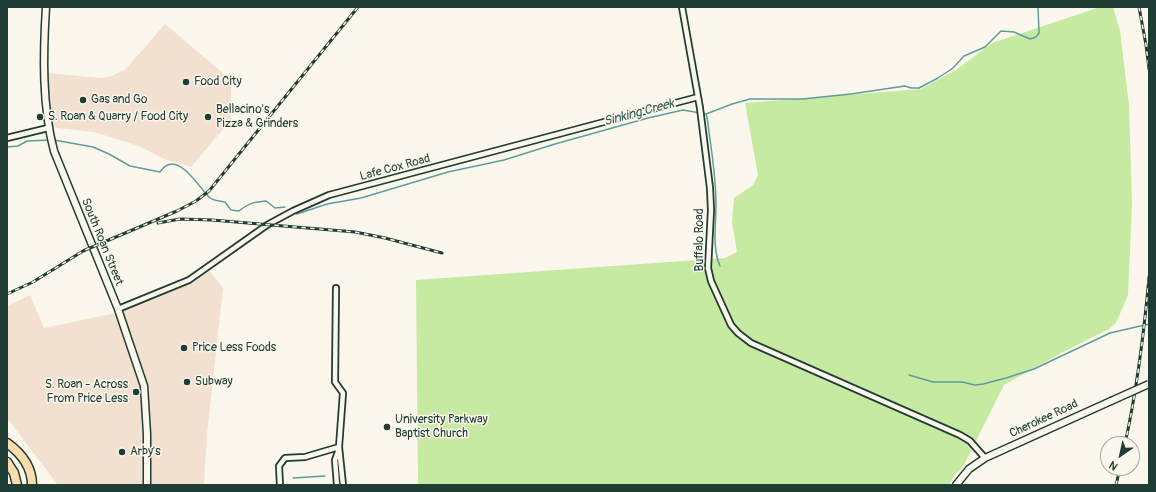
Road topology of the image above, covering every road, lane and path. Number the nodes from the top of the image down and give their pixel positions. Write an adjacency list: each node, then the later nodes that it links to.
1 (46, 7): 4 (main road, South Roan Street)
2 (682, 7): 3 (street, Buffalo Road)
3 (698, 97): 7 (street, Lafe Cox Road); 11 (street, Buffalo Road)
4 (48, 130): 5 (street); 7 (main road, South Roan Street)
5 (7, 138)
6 (336, 288): 10 (street)
7 (118, 309): 15 (main road, South Roan Street)
8 (1149, 384): 11 (main road, Cherokee Road, bridge)
9 (7, 443): 14 (highway)
10 (339, 448): 16 (street); 17 (street); 18 (street)
11 (985, 458): 19 (main road, Cherokee Road)
12 (7, 462): 13 (highway)
13 (17, 485)
14 (32, 485)
15 (147, 485)
16 (280, 485)
17 (337, 485)
18 (343, 485)
19 (956, 485)

